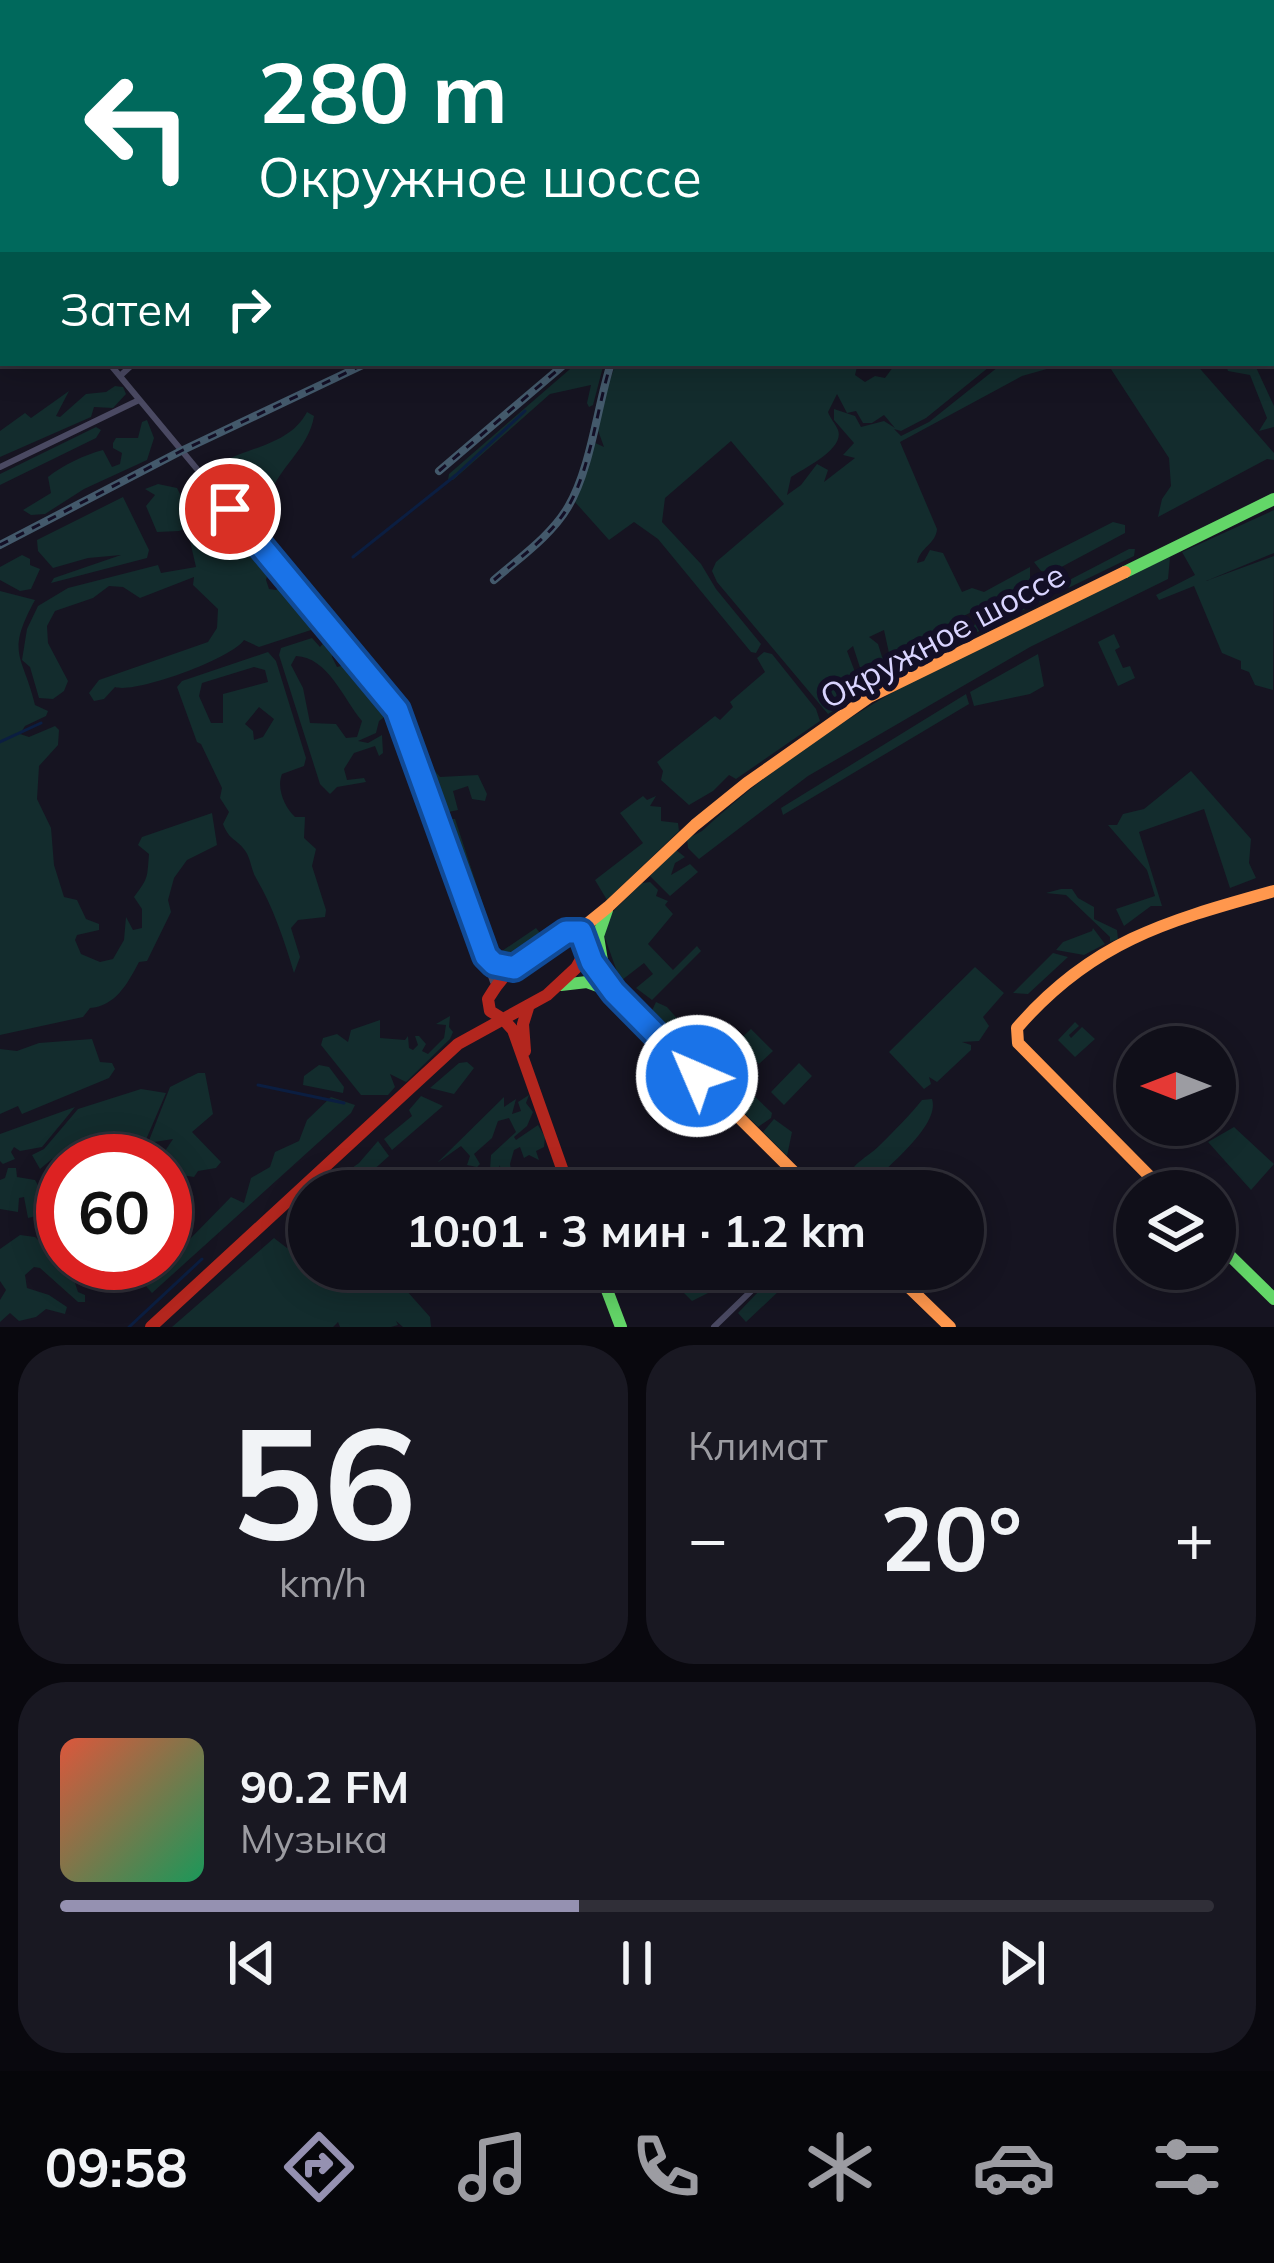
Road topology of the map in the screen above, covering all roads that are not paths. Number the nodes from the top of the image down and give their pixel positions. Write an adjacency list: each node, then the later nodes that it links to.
1 (112, 366): 3 (street)
2 (131, 366): 3 (street)
3 (120, 376): 4 (street)
4 (139, 400): 5 (street); 11 (street)
5 (0, 467)
6 (1274, 499): 8 (main road, Окружное шоссе)
7 (1274, 891): 22 (main road)
8 (608, 907): 9 (main road, Окружное шоссе); 10 (main road, Окружное шоссе); 14 (main road)
9 (571, 930): 10 (main road); 12 (main road, Окружное шоссе)
10 (587, 949): 13 (main road, Окружное шоссе); 14 (main road)
11 (486, 956): 12 (street); 15 (street)
12 (514, 968): 15 (main road, Окружное шоссе)
13 (556, 988): 14 (main road); 16 (main road, Окружное шоссе)
14 (614, 992): 21 (main road)
15 (490, 994): 17 (main road); 18 (main road, Окружное шоссе)
16 (527, 1008): 17 (main road, Окружное шоссе); 19 (main road)
17 (503, 1019): 18 (main road, Окружное шоссе); 19 (main road)
18 (458, 1044): 28 (main road, Окружное шоссе)
19 (528, 1072): 20 (main road)
20 (563, 1170)
21 (792, 1170)
22 (1143, 1170)
23 (1236, 1262): 27 (main road)
24 (607, 1290): 29 (main road)
25 (752, 1290): 30 (street)
26 (911, 1290): 31 (main road)
27 (1274, 1299)
28 (151, 1327)
29 (622, 1327)
30 (714, 1327)
31 (950, 1327)

